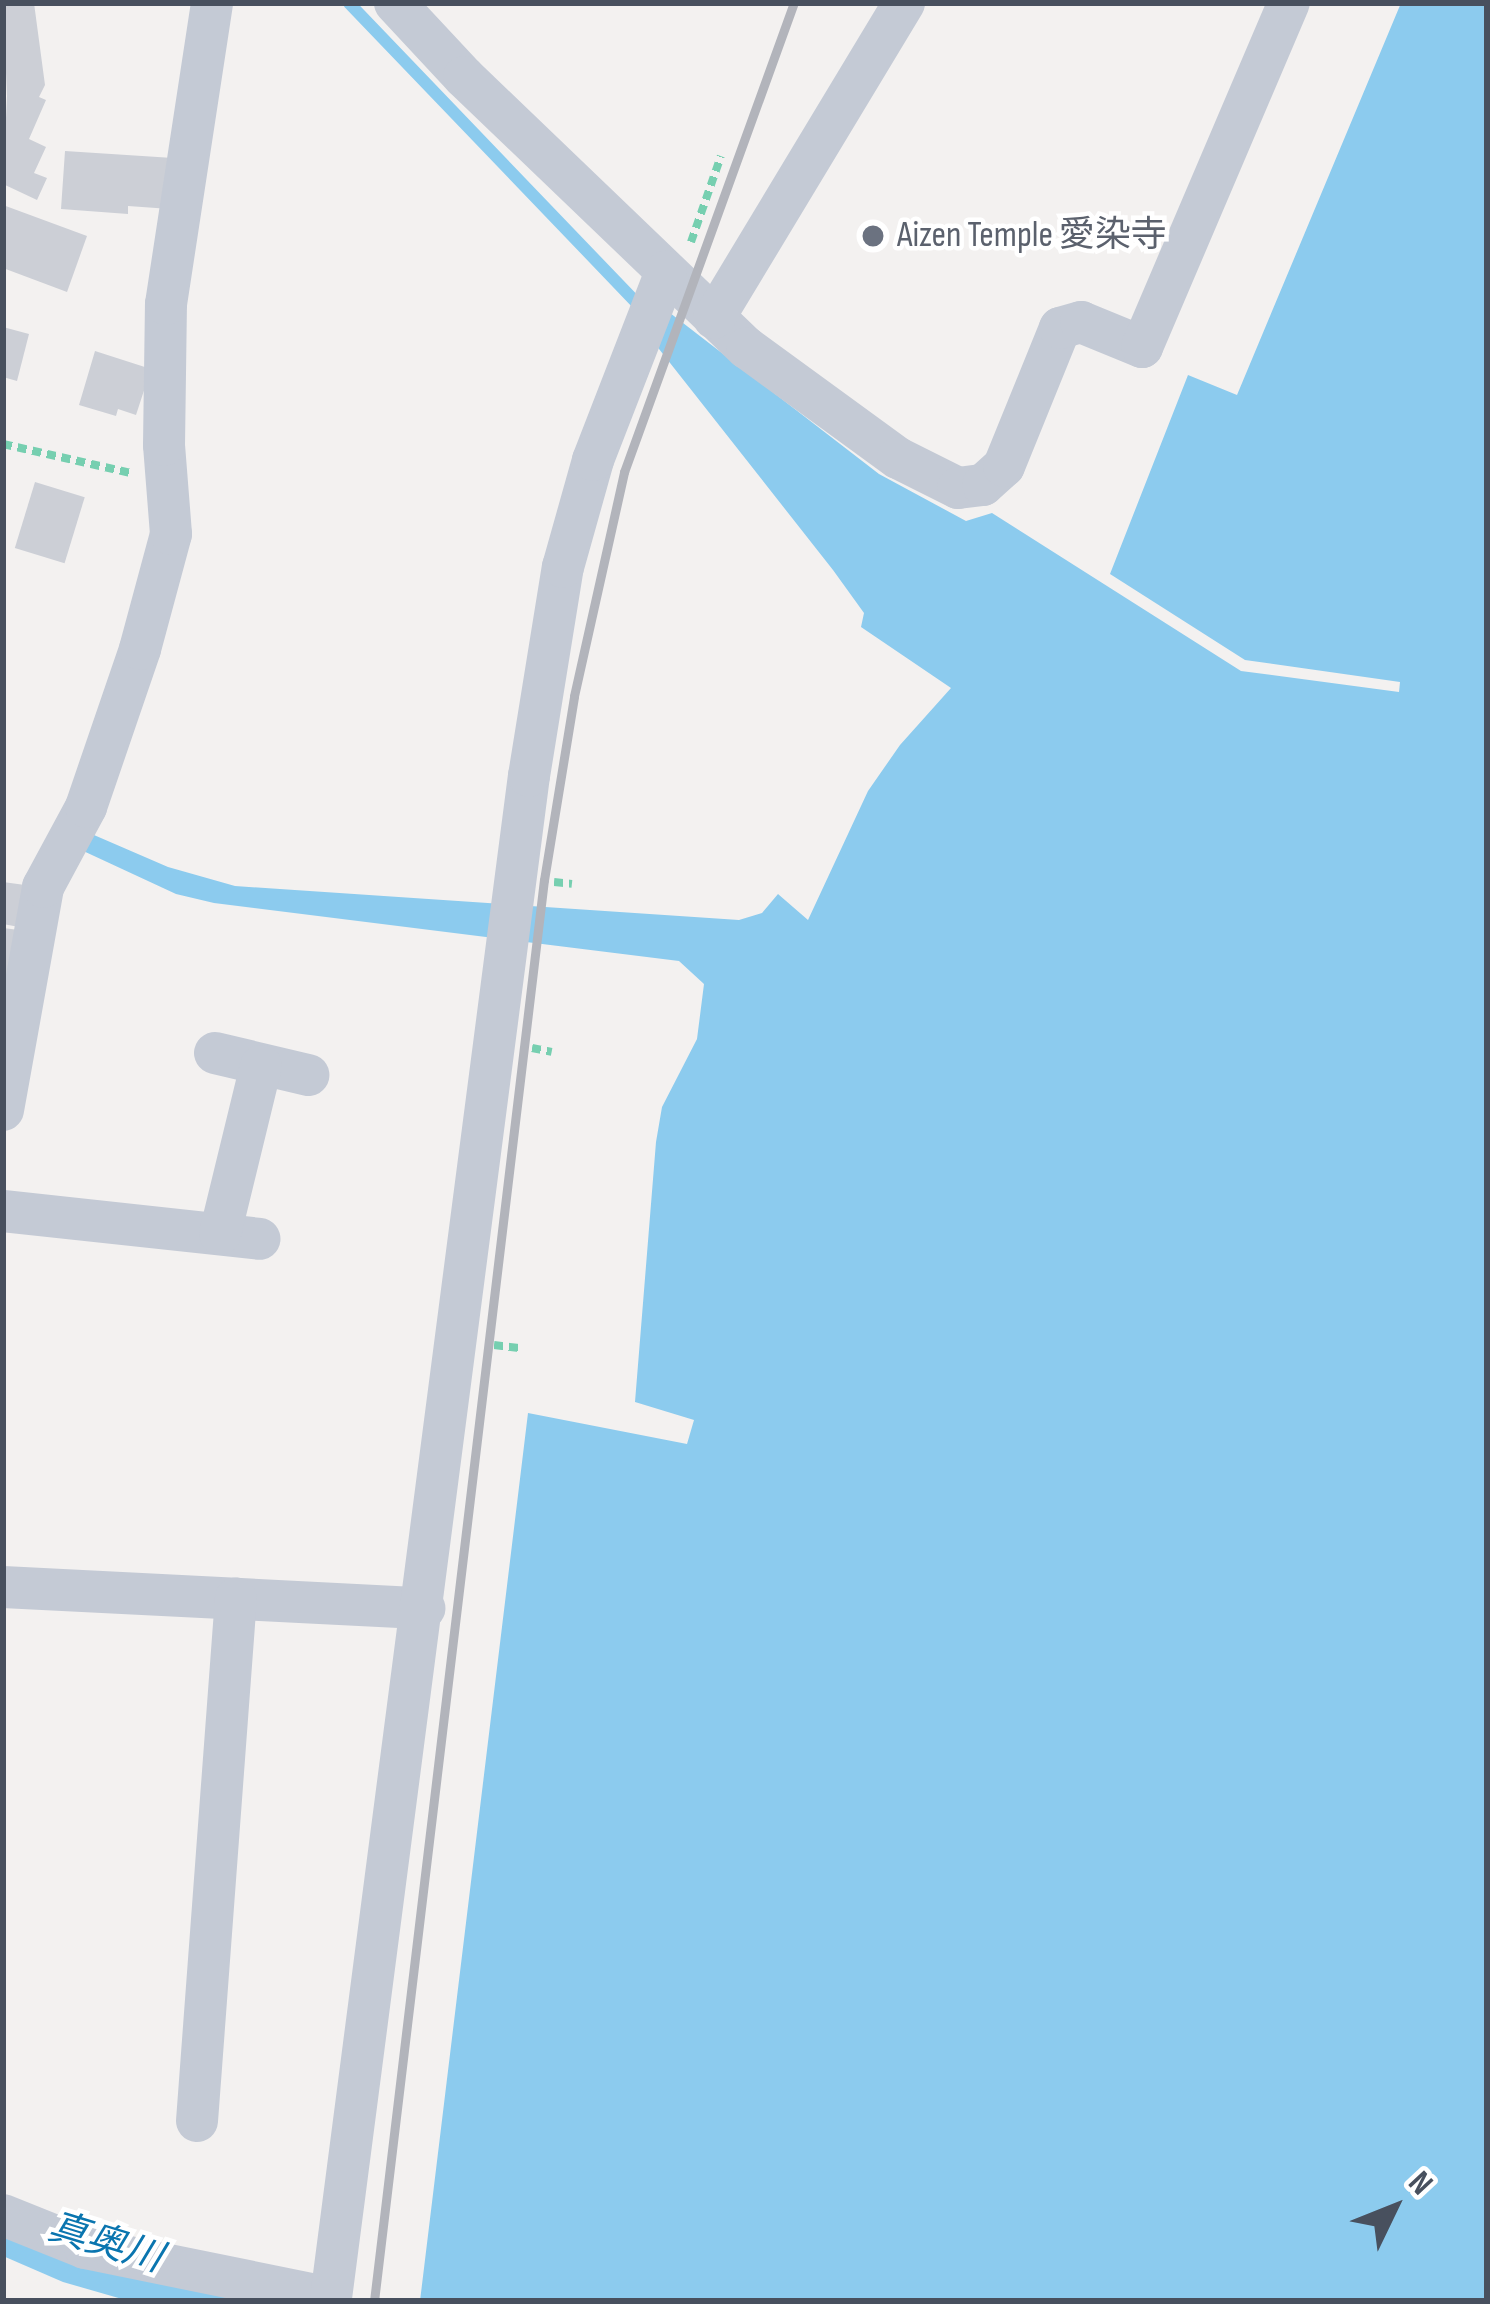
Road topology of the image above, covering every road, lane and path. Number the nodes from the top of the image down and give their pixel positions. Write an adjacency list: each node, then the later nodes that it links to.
1 (212, 3): 9 (street)
2 (395, 3): 6 (street)
3 (904, 3): 7 (street)
4 (1289, 3): 7 (street)
5 (722, 156): 6 (path)
6 (671, 278): 7 (street); 17 (street)
7 (713, 318)
8 (3, 444): 9 (path)
9 (168, 482): 13 (street)
10 (215, 1053): 11 (street)
11 (261, 1066): 12 (street); 14 (street)
12 (308, 1075)
13 (3, 1110)
14 (3, 1211)
15 (3, 1587): 16 (street)
16 (236, 1598): 17 (street); 18 (street)
17 (424, 1608): 19 (street)
18 (197, 2121)
19 (3, 2215)

